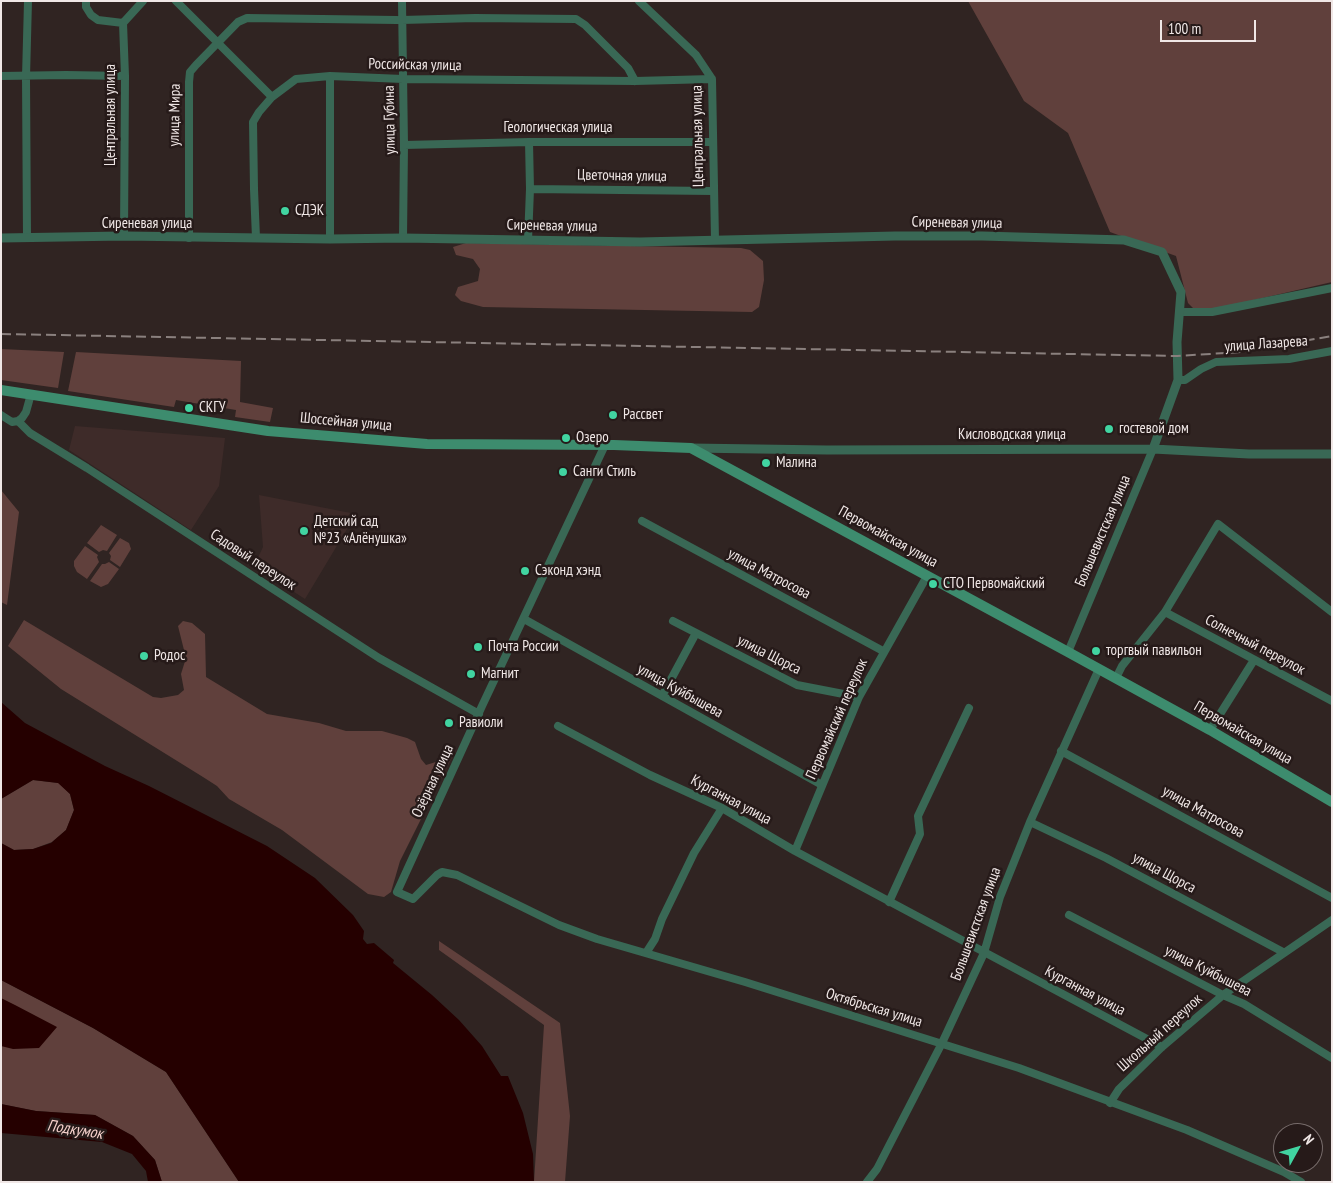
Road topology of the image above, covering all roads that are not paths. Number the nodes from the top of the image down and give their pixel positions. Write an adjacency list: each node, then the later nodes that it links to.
1 (28, 1): 13 (street)
2 (86, 1): 8 (street)
3 (143, 1): 8 (street)
4 (176, 1): 9 (street)
5 (402, 1): 7 (street, улица Губина)
6 (639, 1): 15 (street, Центральная улица)
7 (399, 20): 9 (street, улица Мира); 14 (street, улица Губина); 16 (street, улица Мира)
8 (123, 23): 11 (street, Центральная улица)
9 (218, 44): 17 (street); 26 (street, улица Мира)
10 (1, 76): 13 (street)
11 (126, 76): 13 (street); 23 (street, Центральная улица)
12 (330, 76): 14 (street, Российская улица); 17 (street, Российская улица); 29 (street)
13 (26, 77): 25 (street)
14 (403, 79): 16 (street, Российская улица); 20 (street, улица Губина)
15 (712, 79): 16 (street, Российская улица); 19 (street, Центральная улица)
16 (635, 81)
17 (272, 97): 27 (street, Российская улица)
18 (529, 142): 19 (street, Геологическая улица); 20 (street, Геологическая улица); 21 (street)
19 (712, 142): 22 (street, Центральная улица)
20 (404, 145): 28 (street, улица Губина)
21 (530, 189): 22 (street, Цветочная улица); 30 (street)
22 (713, 191): 31 (street, Центральная улица)
23 (124, 236): 25 (street, Сиреневая улица); 26 (street, Сиреневая улица)
24 (1, 238): 25 (street, Сиреневая улица)
25 (26, 238)
26 (189, 238): 27 (street, Сиреневая улица)
27 (256, 238): 29 (street, Сиреневая улица)
28 (403, 238): 29 (street, Сиреневая улица); 30 (street, Сиреневая улица)
29 (330, 239)
30 (528, 240): 31 (street, Сиреневая улица)
31 (714, 240): 33 (street, Сиреневая улица)
32 (1332, 288): 33 (street)
33 (1180, 312): 35 (street)
34 (1332, 350): 35 (street, улица Лазарева)
35 (1178, 380): 42 (street)
36 (1, 390): 37 (main road, Шоссейная улица)
37 (30, 394): 39 (street); 40 (main road, Шоссейная улица)
38 (1, 416): 39 (street)
39 (18, 421): 60 (street, Садовый переулок)
40 (606, 445): 41 (main road, Шоссейная улица); 48 (street, Озёрная улица)
41 (691, 448): 42 (street, Кисловодская улица); 45 (main road, Первомайская улица)
42 (1153, 449): 43 (street, Кисловодская улица); 52 (street, Большевистская улица)
43 (1332, 454)
44 (642, 521): 51 (street, улица Матросова)
45 (927, 576): 51 (street, Первомайский переулок); 52 (main road, Первомайская улица)
46 (1165, 612): 47 (street); 53 (street, Солнечный переулок); 55 (street)
47 (1332, 612)
48 (524, 619): 56 (street, улица Куйбышева); 60 (street, Озёрная улица)
49 (673, 621): 50 (street, улица Щорса)
50 (696, 633): 56 (street); 57 (street, улица Щорса)
51 (883, 652): 57 (street, Первомайский переулок)
52 (1068, 652): 54 (main road, Первомайская улица)
53 (1254, 660): 58 (street, Солнечный переулок); 62 (street)
54 (1099, 669): 55 (main road, Первомайская улица); 63 (street, Большевистская улица)
55 (1116, 678): 62 (main road, Первомайская улица)
56 (662, 696): 64 (street, улица Куйбышева)
57 (858, 697): 64 (street, Первомайский переулок)
58 (1332, 701)
59 (969, 708): 71 (street)
60 (479, 714): 69 (street, Озёрная улица)
61 (558, 726): 66 (street, Курганная улица)
62 (1210, 730): 65 (main road, Первомайская улица)
63 (1061, 751): 67 (street, Большевистская улица); 70 (street, улица Матросова)
64 (822, 786): 68 (street, Первомайский переулок)
65 (1332, 802)
66 (722, 808): 68 (street, Курганная улица); 75 (street)
67 (1030, 822): 74 (street, улица Щорса); 76 (street, Большевистская улица)
68 (795, 850): 71 (street, Курганная улица)
69 (437, 875): 75 (street, Октябрьская улица)
70 (1332, 898)
71 (889, 902): 76 (street, Курганная улица)
72 (1069, 915): 77 (street, улица Куйбышева)
73 (1332, 920): 74 (street, Школьный переулок)
74 (1283, 952): 77 (street, Школьный переулок)
75 (646, 953): 78 (street, Октябрьская улица)
76 (984, 953): 78 (street, Большевистская улица); 79 (street, Курганная улица)
77 (1223, 995): 79 (street, Школьный переулок); 80 (street, улица Куйбышева)
78 (942, 1043): 81 (street, Октябрьская улица); 82 (street, Большевистская улица)
79 (1162, 1047): 81 (street, Школьный переулок)
80 (1332, 1058)
81 (1110, 1103): 83 (street, Октябрьская улица)
82 (867, 1182)
83 (1301, 1182)

